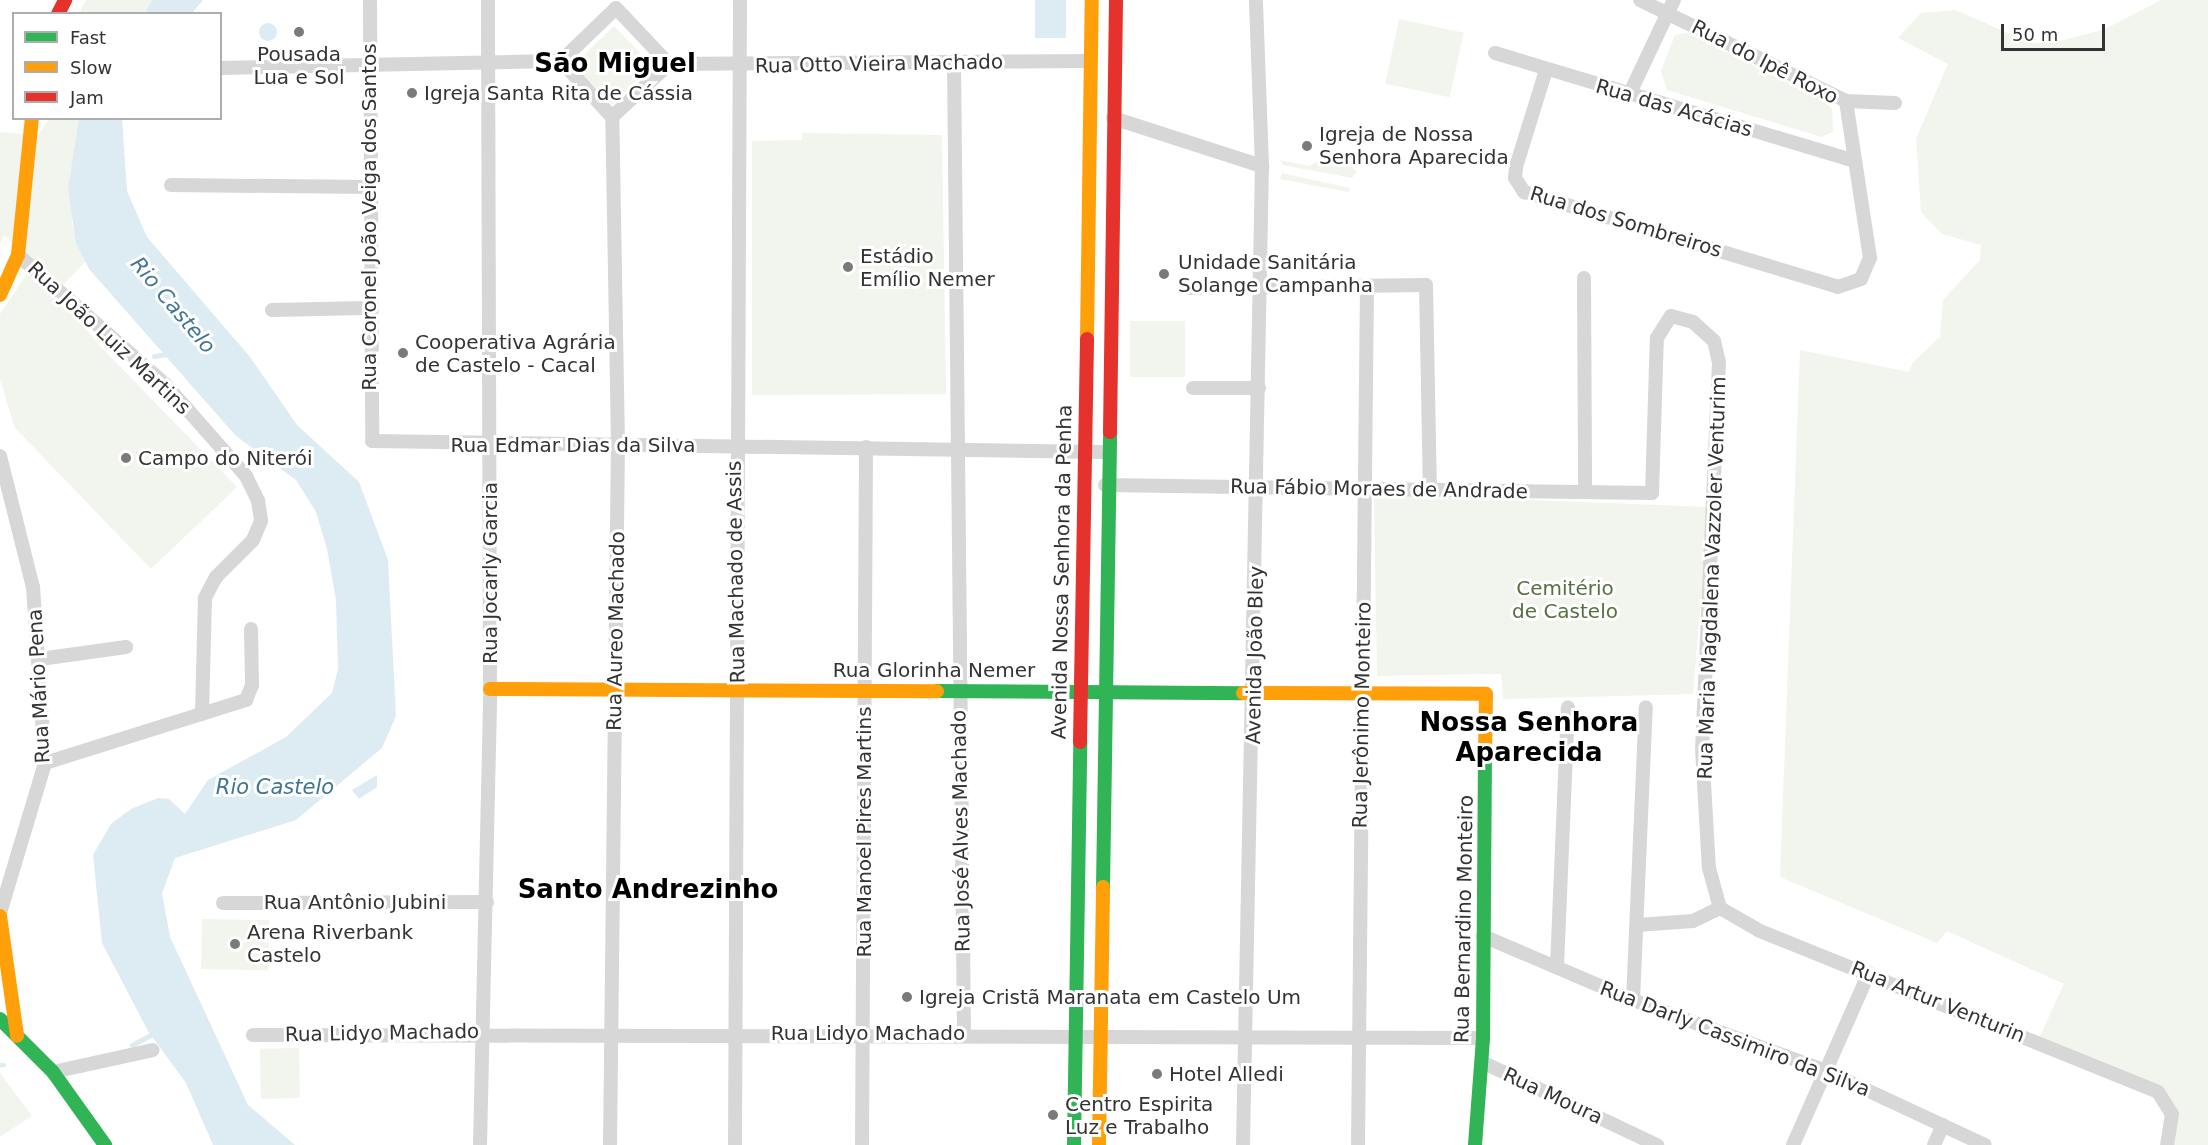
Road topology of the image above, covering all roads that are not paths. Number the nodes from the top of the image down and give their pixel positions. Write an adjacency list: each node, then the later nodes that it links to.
1 (370, 0): 15 (street, Rua Coronel João Veiga dos Santos)
2 (489, 0): 13 (street, Rua Jocarly Garcia)
3 (740, 0): 17 (street, Rua Machado de Assis)
4 (1092, 0): 12 (main road, Avenida Nossa Senhora da Penha)
5 (1116, 0): 24 (main road)
6 (1256, 0): 27 (street, Avenida João Bley)
7 (1640, 0): 9 (street, Rua do Ipê Roxo)
8 (616, 4): 11 (street); 16 (street)
9 (1671, 6): 20 (street); 21 (street, Rua do Ipê Roxo)
10 (1495, 53): 19 (street, Rua das Acácias)
11 (561, 61): 13 (street); 23 (street)
12 (1090, 61): 14 (street, Rua Otto Vieira Machado); 47 (main road, Avenida Nossa Senhora da Penha)
13 (488, 63): 15 (street); 42 (street, Rua Jocarly Garcia)
14 (954, 63): 17 (street, Rua Otto Vieira Machado); 46 (street, Rua José Alves Machado)
15 (370, 64): 18 (street); 29 (street, Rua Coronel João Veiga dos Santos)
16 (669, 64): 17 (street, Rua Otto Vieira Machado); 23 (street)
17 (741, 65): 44 (street, Rua Machado de Assis)
18 (222, 68)
19 (1546, 70): 20 (street, Rua das Acácias); 33 (street, Rua dos Sombreiros)
20 (1629, 95): 26 (street, Rua das Acácias)
21 (1845, 101): 22 (street); 26 (street, Rua do Ipê Roxo)
22 (1895, 103)
23 (612, 117): 43 (street, Rua Aureo Machado)
24 (1113, 118): 27 (street); 48 (main road)
25 (32, 120): 30 (main road)
26 (1854, 161): 33 (street, Rua do Ipê Roxo)
27 (1262, 166): 35 (street, Avenida João Bley)
28 (171, 185): 29 (street)
29 (370, 187): 37 (street, Rua Coronel João Veiga dos Santos)
30 (18, 255): 36 (main road); 71 (street, Rua João Luiz Martins)
31 (1584, 278): 54 (street)
32 (1366, 285): 35 (street); 52 (street, Rua Jerônimo Monteiro); 53 (street)
33 (1851, 285)
34 (1186, 288): 35 (street)
35 (1260, 288): 40 (street, Avenida João Bley)
36 (0, 295)
37 (368, 308): 38 (street); 41 (street, Rua Coronel João Veiga dos Santos)
38 (272, 310)
39 (1193, 388): 40 (street)
40 (1259, 388): 51 (street, Avenida João Bley)
41 (368, 434): 42 (street, Rua Edmar Dias da Silva)
42 (490, 445): 43 (street, Rua Edmar Dias da Silva); 60 (street, Rua Jocarly Garcia)
43 (618, 445): 44 (street, Rua Edmar Dias da Silva); 61 (street, Rua Aureo Machado)
44 (735, 445): 45 (street, Rua Edmar Dias da Silva); 62 (street, Rua Machado de Assis)
45 (866, 447): 46 (street, Rua Edmar Dias da Silva); 59 (street, Rua Manoel Pires Martins)
46 (958, 449): 47 (street, Rua Edmar Dias da Silva); 63 (street, Rua José Alves Machado)
47 (1083, 452): 48 (street, Rua Edmar Dias da Silva); 64 (main road, Avenida Nossa Senhora da Penha)
48 (1106, 452): 50 (main road)
49 (0, 456): 58 (street, Rua Mário Pena)
50 (1105, 485): 51 (street, Rua Fábio Moraes de Andrade); 65 (main road)
51 (1256, 487): 52 (street, Rua Fábio Moraes de Andrade); 66 (street, Avenida João Bley)
52 (1364, 488): 53 (street, Rua Fábio Moraes de Andrade); 67 (street, Rua Jerônimo Monteiro)
53 (1430, 489): 54 (street, Rua Fábio Moraes de Andrade)
54 (1586, 492): 55 (street, Rua Fábio Moraes de Andrade)
55 (1652, 493): 75 (street, Rua Maria Magdalena Vazzoler Venturim)
56 (250, 628): 71 (street)
57 (126, 647): 58 (street)
58 (40, 659): 72 (street, Rua Mário Pena)
59 (863, 688): 62 (main road, Rua Glorinha Nemer); 63 (main road, Rua Glorinha Nemer); 85 (street, Rua Manoel Pires Martins)
60 (490, 689): 61 (main road, Rua Glorinha Nemer); 73 (street, Rua Jocarly Garcia)
61 (616, 689): 62 (main road, Rua Glorinha Nemer); 89 (street, Rua Aureo Machado)
62 (738, 690): 84 (street, Rua Machado de Assis)
63 (959, 690): 64 (main road, Rua Glorinha Nemer); 86 (street, Rua José Alves Machado)
64 (1078, 690): 65 (main road, Rua Glorinha Nemer); 87 (main road, Avenida Nossa Senhora da Penha)
65 (1102, 690): 66 (main road, Rua Glorinha Nemer); 88 (main road)
66 (1256, 691): 67 (main road, Rua Glorinha Nemer); 91 (street, Avenida João Bley)
67 (1362, 692): 68 (main road, Rua Glorinha Nemer); 93 (street, Rua Jerônimo Monteiro)
68 (1486, 694): 78 (main road, Rua Bernardino Monteiro)
69 (1568, 707): 79 (street)
70 (1646, 707): 77 (street)
71 (202, 714): 72 (street)
72 (45, 763): 76 (street, Rua Mário Pena)
73 (487, 902): 74 (street, Rua Antônio Jubini); 83 (street, Rua Jocarly Garcia)
74 (223, 903)
75 (1720, 908): 77 (street); 80 (street, Rua Artur Venturin)
76 (0, 915): 92 (main road)
77 (1637, 925): 81 (street)
78 (1483, 936): 79 (street, Rua Darly Cassimiro da Silva); 94 (main road, Rua Bernardino Monteiro)
79 (1557, 967): 81 (street, Rua Darly Cassimiro da Silva)
80 (1869, 973): 97 (street); 114 (street, Rua Artur Venturin)
81 (1633, 1000): 97 (street, Rua Darly Cassimiro da Silva)
82 (0, 1019): 92 (main road)
83 (484, 1032): 89 (street, Rua Lidyo Machado); 90 (street, Rua Lidyo Machado); 101 (street, Rua Jocarly Garcia)
84 (738, 1033): 85 (street, Rua Lidyo Machado); 89 (street, Rua Lidyo Machado); 103 (street, Rua Machado de Assis)
85 (865, 1033): 86 (street, Rua Lidyo Machado); 104 (street, Rua Manoel Pires Martins)
86 (964, 1033): 87 (street, Rua Lidyo Machado)
87 (1076, 1033): 88 (street, Rua Lidyo Machado); 105 (main road, Avenida Nossa Senhora da Penha)
88 (1101, 1033): 91 (street, Rua Lidyo Machado); 106 (main road)
89 (611, 1034): 102 (street, Rua Aureo Machado)
90 (253, 1035)
91 (1248, 1035): 93 (street, Rua Lidyo Machado); 107 (street, Avenida João Bley)
92 (17, 1036): 98 (main road)
93 (1357, 1036): 94 (street, Rua Lidyo Machado); 108 (street, Rua Jerônimo Monteiro)
94 (1483, 1038): 96 (main road, Rua Bernardino Monteiro)
95 (153, 1050): 98 (street)
96 (1482, 1062): 109 (main road, Rua Bernardino Monteiro); 110 (street, Rua Moura)
97 (1826, 1071): 99 (street, Rua Darly Cassimiro da Silva); 111 (street)
98 (53, 1072): 100 (main road)
99 (1943, 1125): 112 (street); 113 (street, Rua Darly Cassimiro da Silva)
100 (105, 1145)
101 (480, 1145)
102 (610, 1145)
103 (735, 1145)
104 (862, 1145)
105 (1074, 1145)
106 (1100, 1145)
107 (1243, 1145)
108 (1358, 1145)
109 (1475, 1145)
110 (1658, 1145)
111 (1792, 1145)
112 (1934, 1145)
113 (1985, 1145)
114 (2167, 1145)

